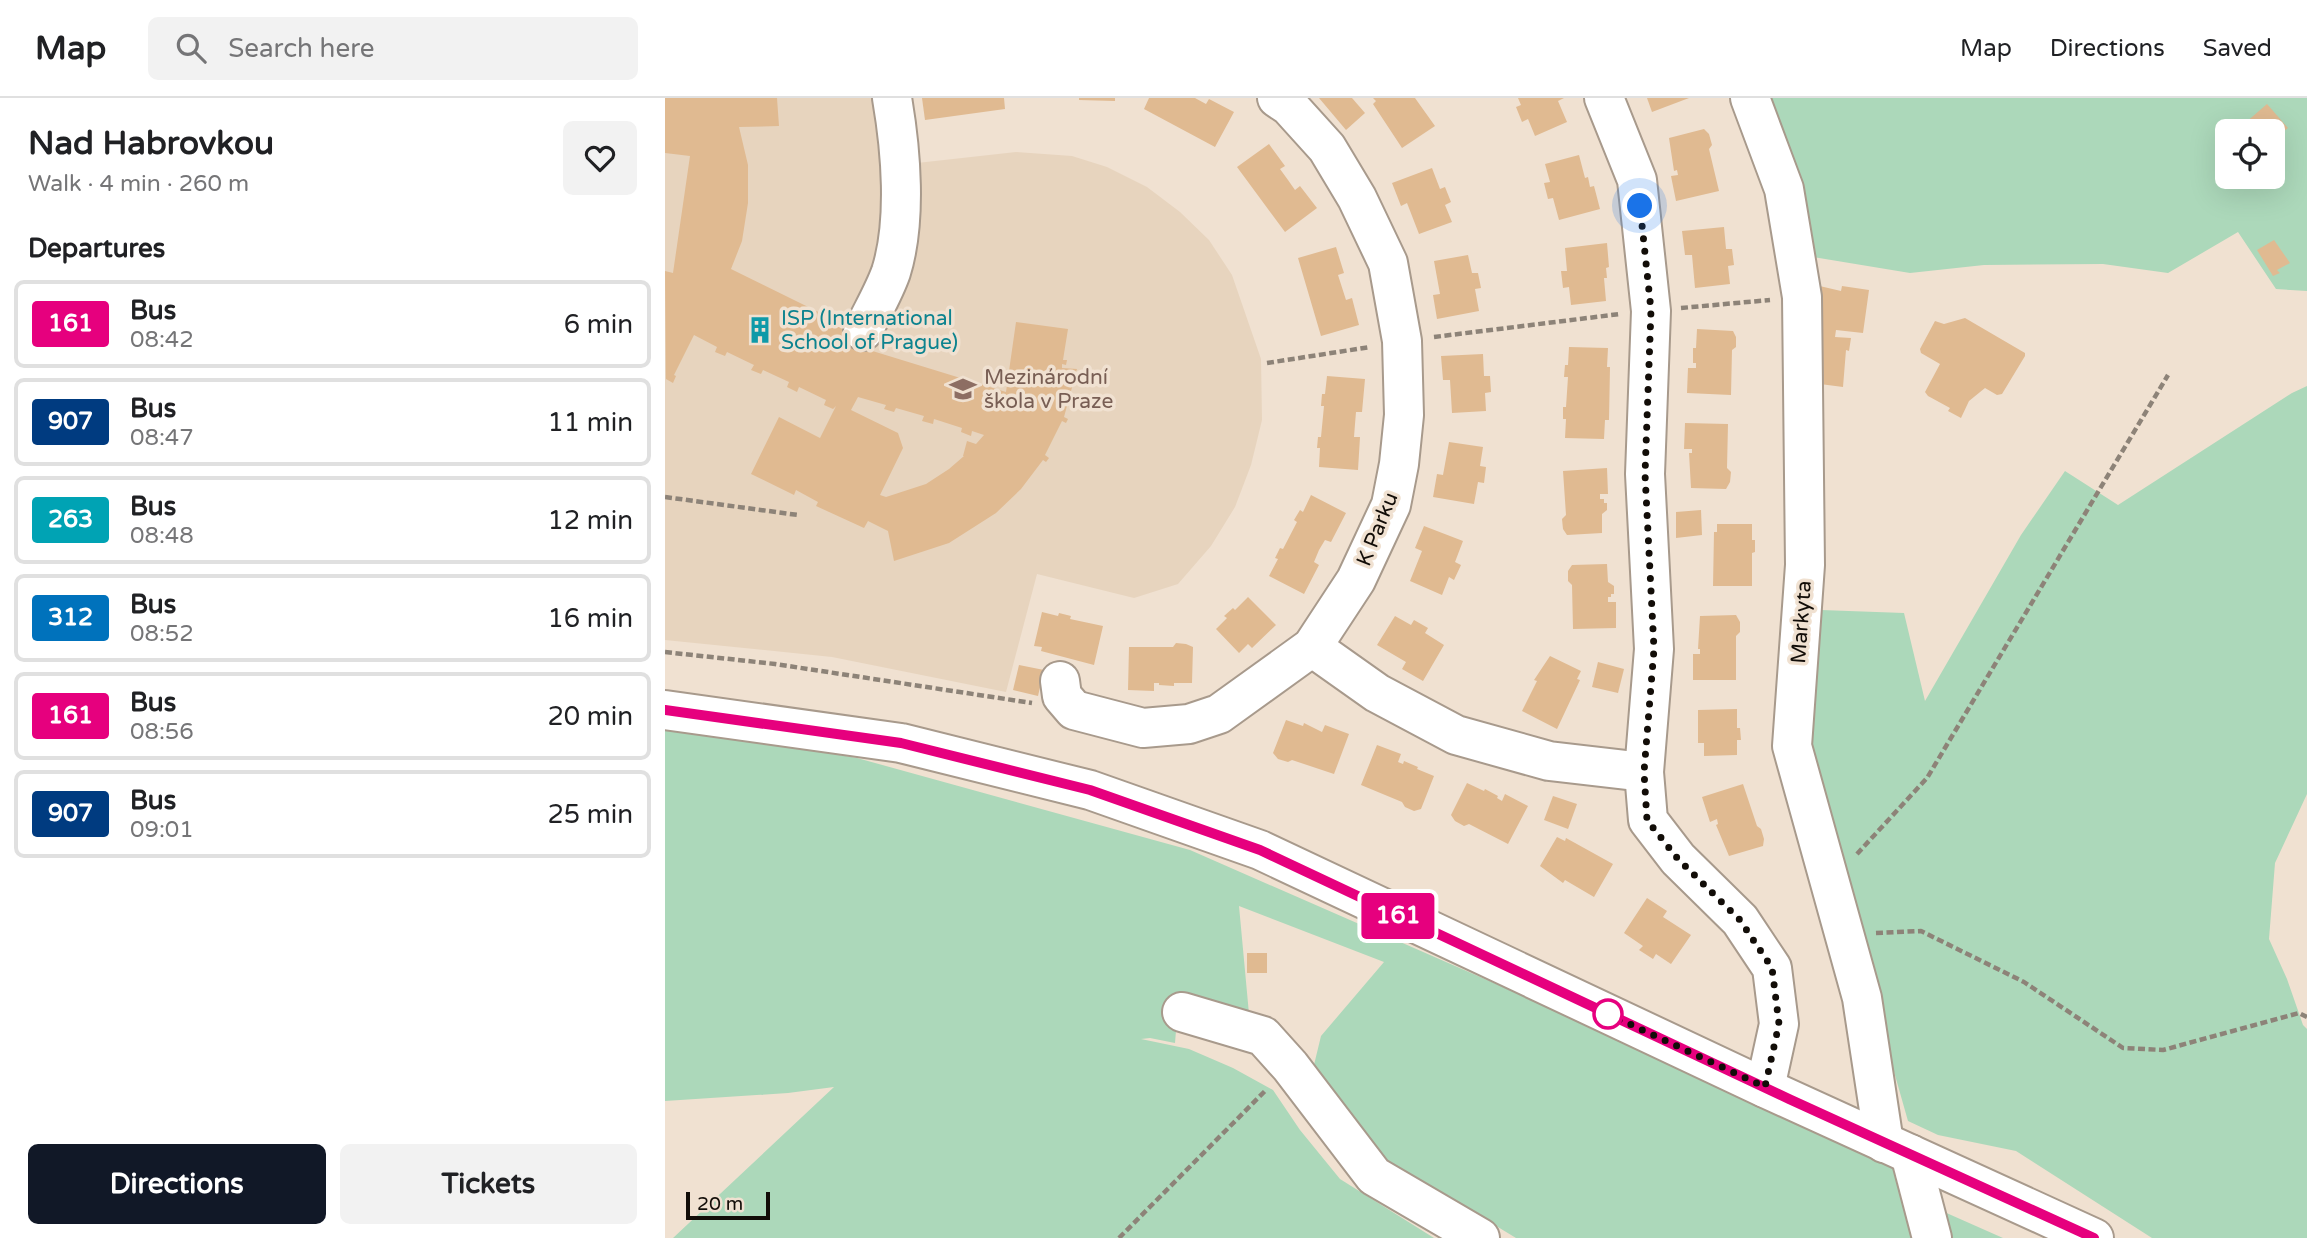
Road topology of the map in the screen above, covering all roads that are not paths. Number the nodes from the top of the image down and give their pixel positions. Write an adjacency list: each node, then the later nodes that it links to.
1 (892, 98): 5 (street)
2 (1277, 98): 6 (street, K Parku)
3 (1604, 98): 9 (street)
4 (1750, 98): 12 (street, Markyta)
5 (863, 331)
6 (1312, 646): 7 (street, K Parku); 9 (street)
7 (1067, 696)
8 (665, 710): 11 (street)
9 (1644, 772): 11 (street)
10 (1182, 1012): 13 (street)
11 (1765, 1087): 12 (street)
12 (1897, 1148): 14 (street, Markyta); 15 (street)
13 (1480, 1238)
14 (1932, 1238)
15 (2094, 1238)

